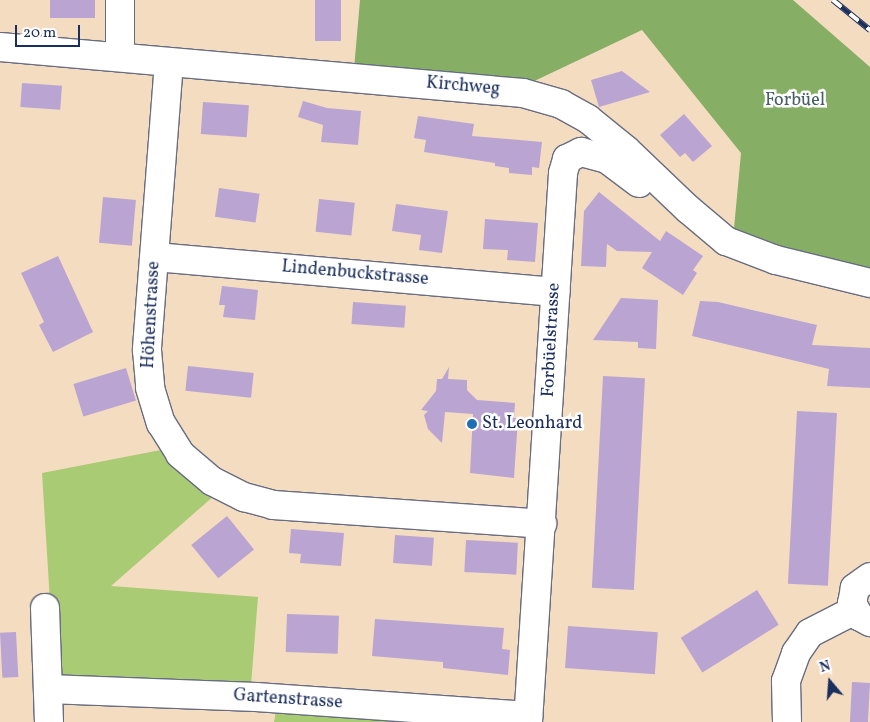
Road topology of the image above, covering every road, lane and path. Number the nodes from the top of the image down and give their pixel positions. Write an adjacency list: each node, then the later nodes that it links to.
1 (120, 0): 3 (street)
2 (0, 47): 3 (street, Kirchweg)
3 (120, 57): 4 (street, Kirchweg)
4 (169, 62): 5 (street, Kirchweg); 6 (street, Höhenstrasse)
5 (688, 209): 7 (street, Kirchweg); 8 (street, Forbüelstrasse)
6 (155, 257): 8 (street, Lindenbuckstrasse); 9 (street, Höhenstrasse)
7 (870, 283)
8 (555, 292): 9 (street, Forbüelstrasse)
9 (542, 524): 14 (street, Forbüelstrasse)
10 (870, 576): 12 (street)
11 (45, 608): 13 (street)
12 (862, 616): 16 (street)
13 (48, 689): 14 (street, Gartenstrasse); 15 (street)
14 (528, 719)
15 (49, 722)
16 (787, 722)

